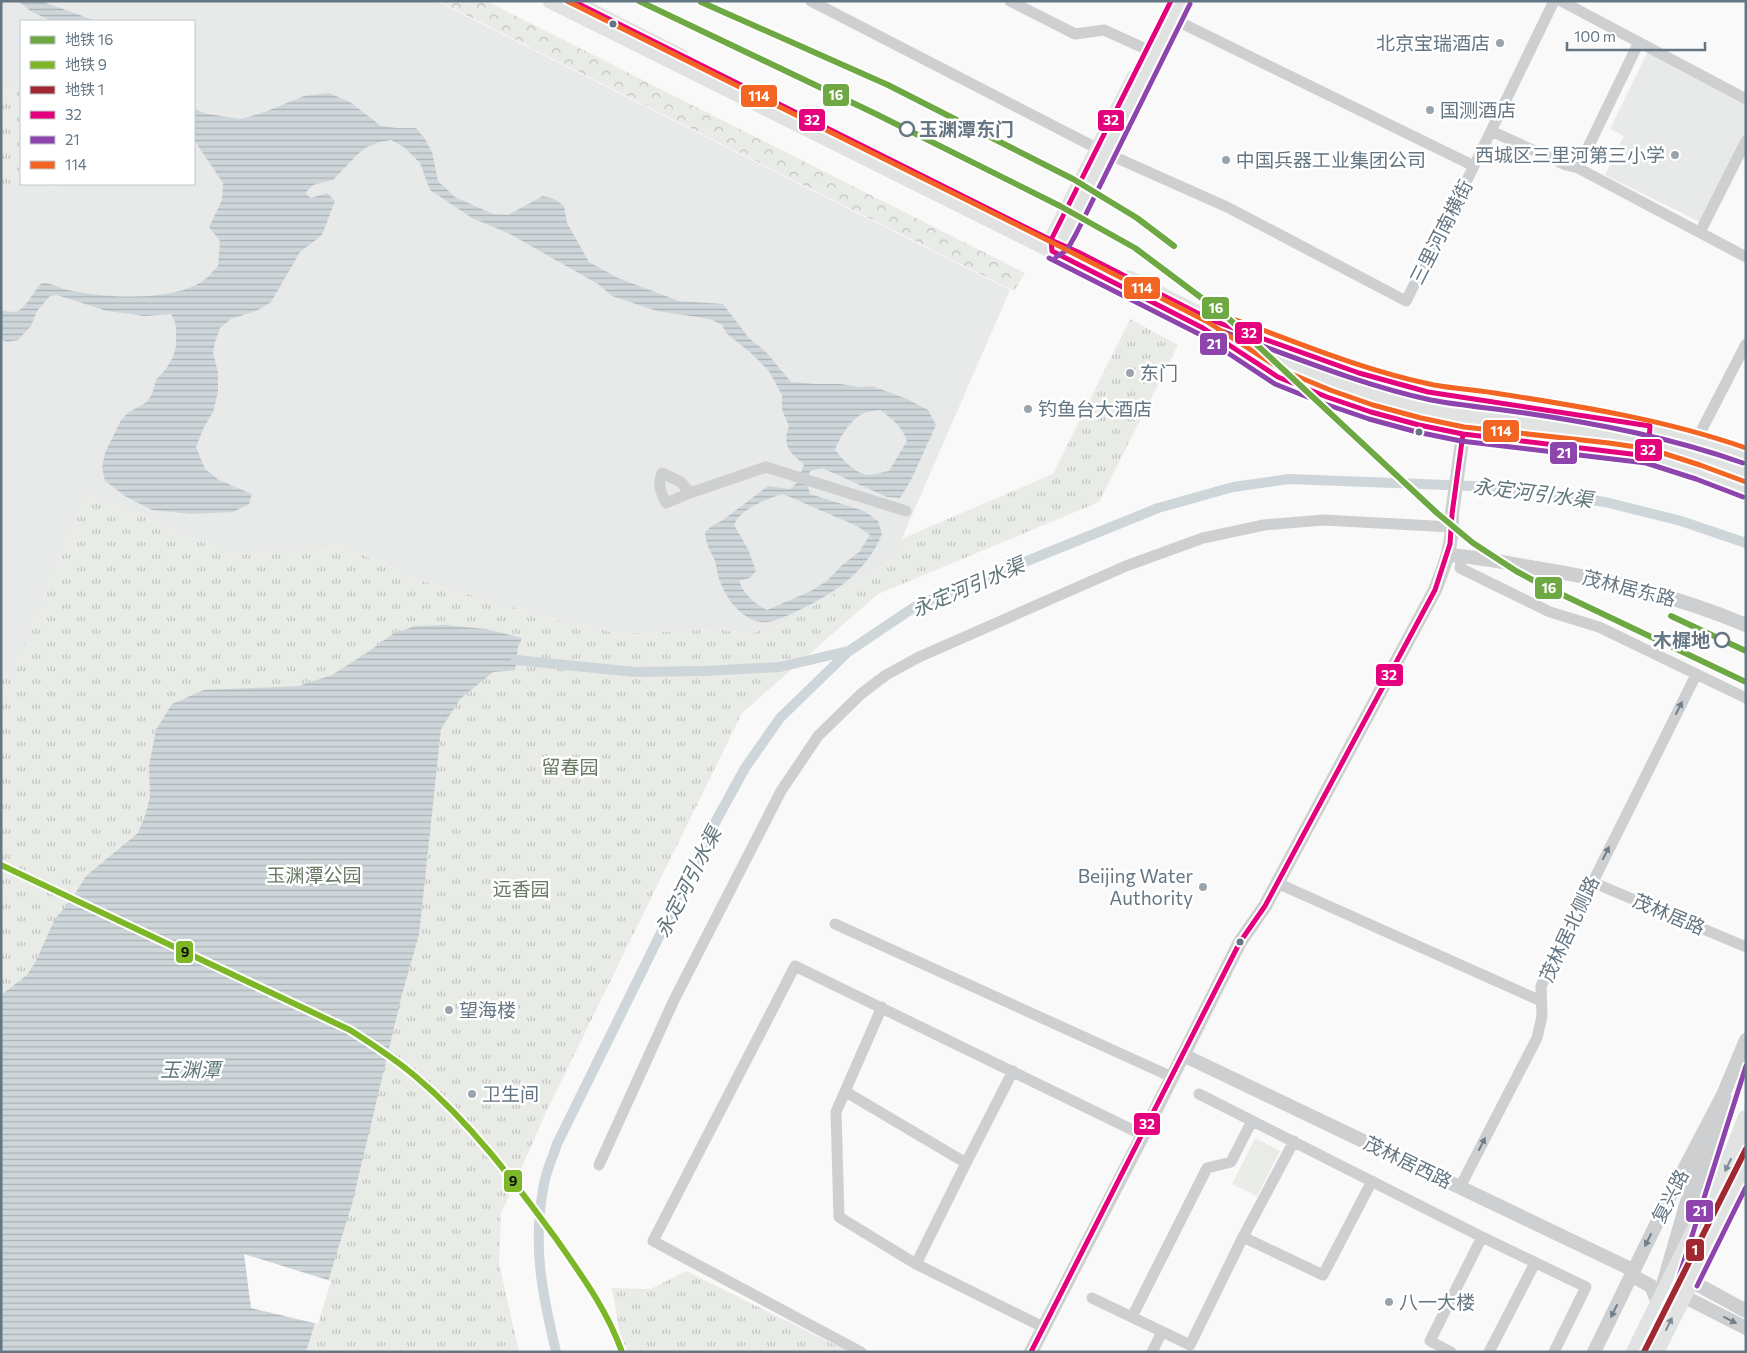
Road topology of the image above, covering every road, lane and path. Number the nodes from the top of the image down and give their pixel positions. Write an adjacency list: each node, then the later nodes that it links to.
1 (550, 1): 19 (main road)
2 (573, 1): 19 (main road)
3 (811, 1): 15 (street)
4 (1010, 1): 11 (street)
5 (1171, 1): 9 (main road)
6 (1182, 1): 9 (main road)
7 (1554, 1): 13 (street, 三里河南横街)
8 (1561, 1): 10 (street)
9 (1169, 18): 11 (main road); 15 (main road); 16 (street)
10 (1639, 42): 12 (street); 17 (street)
11 (1148, 50): 15 (main road)
12 (1746, 98)
13 (1491, 131): 16 (street, 三里河南横街); 17 (street)
14 (1746, 141): 18 (street)
15 (1103, 151): 16 (street, 三里河南横街); 19 (main road)
16 (1474, 166)
17 (1578, 168): 18 (street)
18 (1700, 232): 20 (street)
19 (1055, 245): 21 (main road)
20 (1746, 257)
21 (1207, 324): 23 (main road); 24 (main road); 28 (main road)
22 (1746, 344): 25 (street)
23 (1650, 426): 25 (main road); 26 (street)
24 (1463, 434): 26 (main road); 32 (street)
25 (1697, 439): 27 (main road)
26 (1648, 456): 29 (main road)
27 (1746, 456)
28 (1746, 473)
29 (1746, 490)
30 (690, 493): 31 (street)
31 (906, 511)
32 (1452, 521): 33 (street); 55 (street)
33 (1455, 555): 34 (street, 茂林居东路); 35 (street); 38 (street)
34 (1746, 625)
35 (1696, 675): 36 (street); 37 (street, 茂林居北侧路, one-way to 35)
36 (1746, 698)
37 (1592, 882): 40 (street, 茂林居路); 41 (street, 茂林居北侧路)
38 (1277, 883): 41 (street); 44 (street)
39 (835, 924): 46 (street)
40 (1746, 947)
41 (1541, 1001): 58 (street, 茂林居北侧路, one-way to 41)
42 (882, 1007): 45 (street); 47 (street); 77 (street)
43 (1746, 1040): 49 (street, 复兴路); 64 (street)
44 (1183, 1055): 46 (street); 58 (street, 茂林居西路)
45 (1013, 1071): 52 (street); 54 (street)
46 (1172, 1077): 52 (street)
47 (846, 1092): 54 (street); 62 (street)
48 (1199, 1094): 51 (street)
49 (1723, 1095): 63 (street, 复兴路, one-way to 63); 68 (street)
50 (1746, 1119): 64 (highway, 复兴路, one-way to 64)
51 (1252, 1120): 53 (street); 71 (street)
52 (1143, 1135): 72 (street)
53 (1294, 1142): 57 (street); 59 (street)
54 (966, 1163): 62 (street)
55 (600, 1165)
56 (1746, 1169): 65 (highway)
57 (1372, 1181): 59 (street); 60 (street)
58 (1460, 1187): 63 (street, 茂林居西路)
59 (1244, 1237): 76 (street)
60 (1482, 1237): 61 (street); 80 (street)
61 (1535, 1263): 81 (street); 82 (street)
62 (916, 1264): 72 (street)
63 (1632, 1273): 68 (street, 茂林居西路); 83 (street, 复兴路, one-way to 83)
64 (1670, 1280): 75 (highway, 复兴路)
65 (1687, 1288): 66 (street); 69 (street); 84 (highway, one-way to 65)
66 (1710, 1293): 69 (street); 70 (street)
67 (1092, 1298): 71 (street)
68 (1656, 1298): 75 (street)
69 (1702, 1306): 73 (street, one-way to 73)
70 (1746, 1311)
71 (1132, 1317): 74 (street)
72 (1043, 1327): 78 (street)
73 (1746, 1328)
74 (1162, 1332): 76 (street); 79 (street)
75 (1638, 1346)
76 (1191, 1349)
77 (861, 1352)
78 (1031, 1352)
79 (1152, 1352)
80 (1452, 1352)
81 (1489, 1352)
82 (1554, 1352)
83 (1594, 1352)
84 (1655, 1352)

